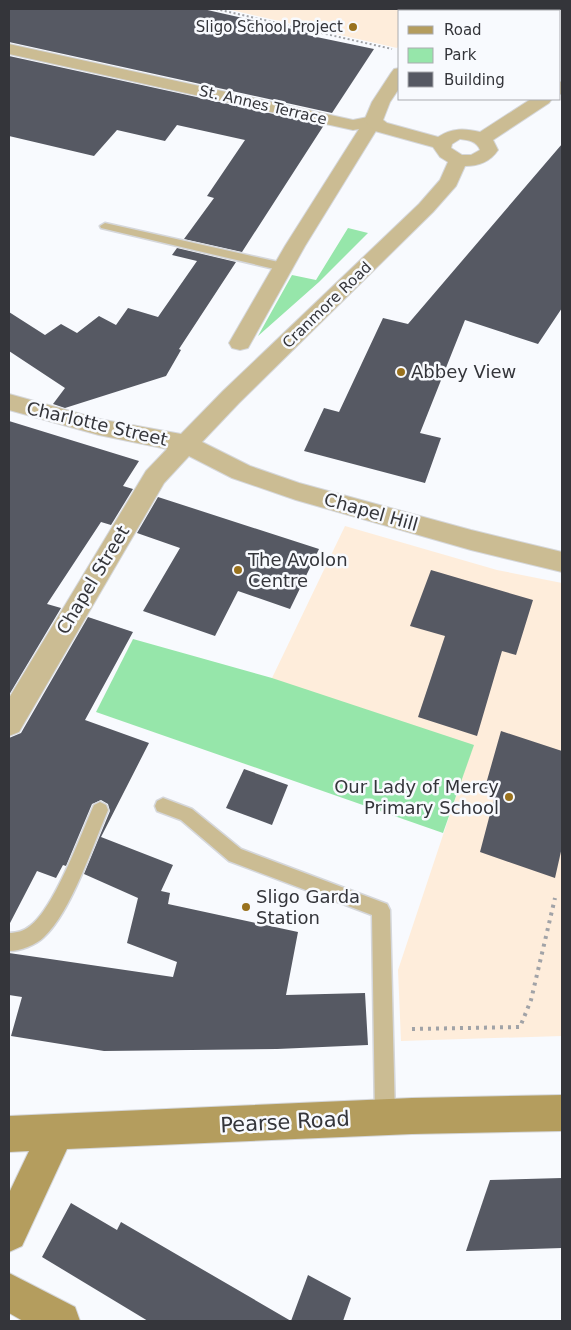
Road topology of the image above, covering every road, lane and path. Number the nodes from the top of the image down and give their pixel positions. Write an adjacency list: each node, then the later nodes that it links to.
1 (216, 9): 3 (path)
2 (9, 49): 6 (street, St. Annes Terrace)
3 (398, 51)
4 (398, 76): 6 (street)
5 (541, 100): 7 (street)
6 (373, 122): 8 (street); 11 (street)
7 (482, 139): 8 (street); 9 (street)
8 (443, 144): 9 (street)
9 (458, 160): 14 (street, Cranmore Road)
10 (105, 226): 11 (lane)
11 (283, 267): 12 (street)
12 (240, 343)
13 (9, 402): 14 (street, Charlotte Street)
14 (186, 444): 15 (street, Chapel Hill); 16 (street, Chapel Street)
15 (562, 562)
16 (9, 723)
17 (164, 806): 23 (lane)
18 (100, 810): 20 (lane)
19 (555, 898): 21 (path)
20 (9, 942)
21 (410, 1034)
22 (562, 1113): 23 (main road, Pearse Road)
23 (385, 1117): 24 (main road, Pearse Road)
24 (56, 1133): 25 (main road, Pearse Road); 26 (main road)
25 (9, 1134)
26 (9, 1233)
27 (9, 1292): 28 (main road)
28 (61, 1321)

